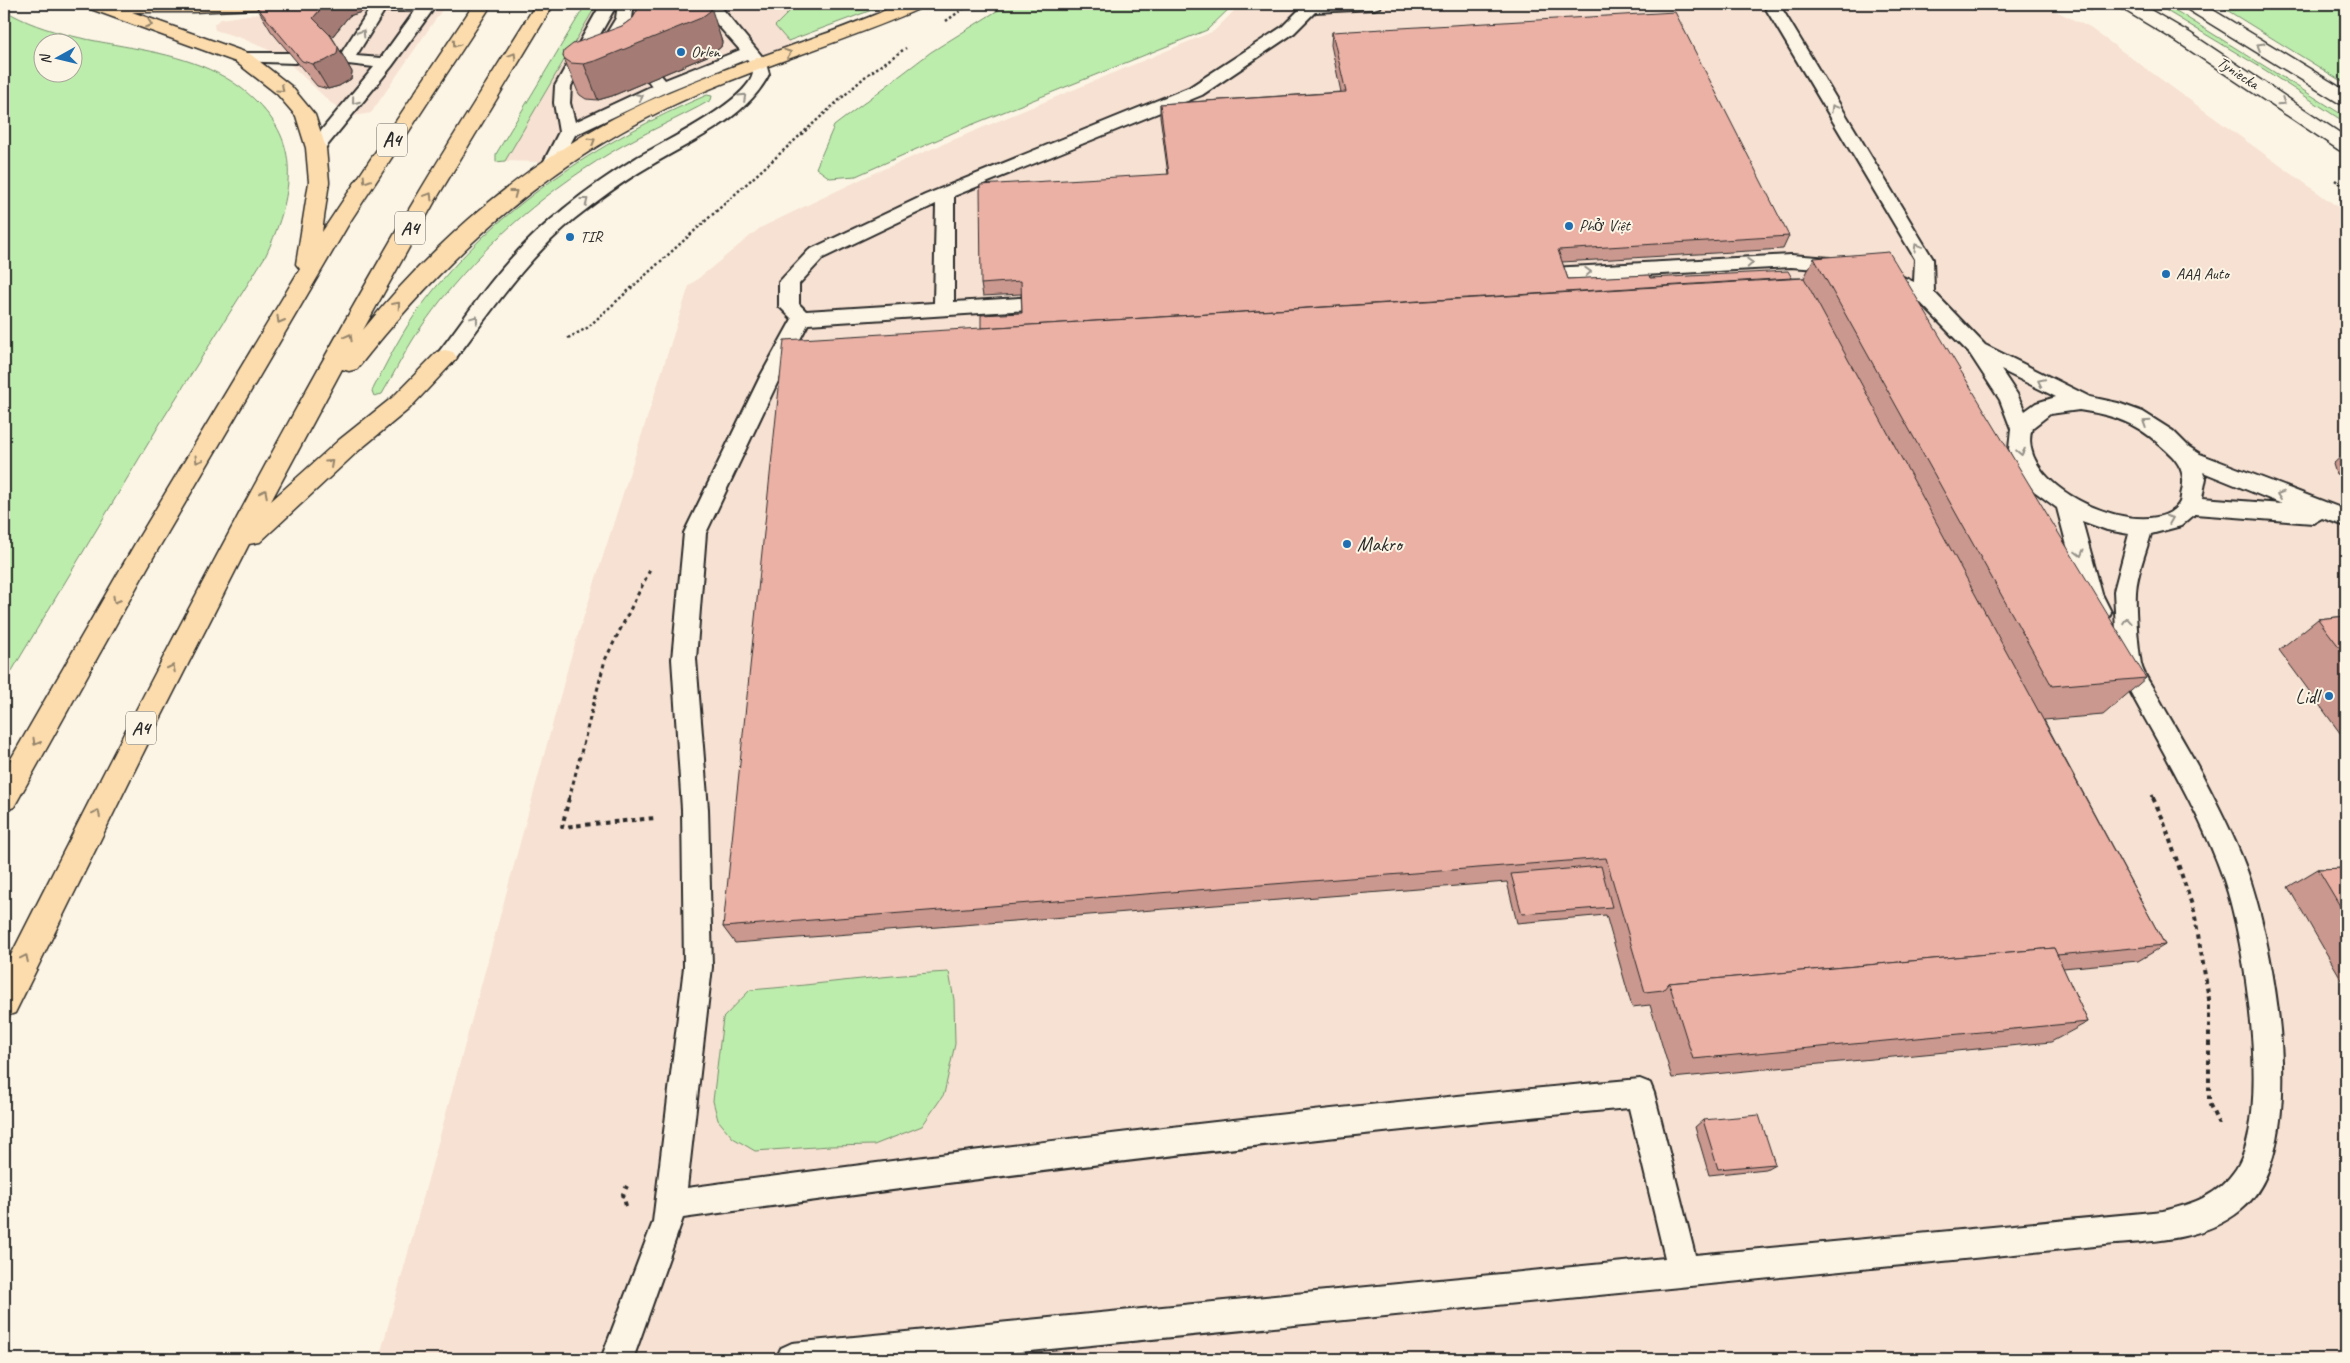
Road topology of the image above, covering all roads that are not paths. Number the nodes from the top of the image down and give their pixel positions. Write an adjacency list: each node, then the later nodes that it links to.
1 (256, 4): 11 (highway)
2 (483, 4): 29 (highway, А4, one-way to 29)
3 (545, 4): 39 (highway, A4, one-way to 3)
4 (609, 4): 22 (lane)
5 (626, 4): 19 (lane)
6 (915, 4): 17 (highway, one-way to 6)
7 (1374, 4): 13 (lane)
8 (1771, 4): 30 (lane, one-way to 8)
9 (2127, 4): 24 (street, Tyniecka, one-way to 24)
10 (2191, 4): 21 (street, Tyniecka, one-way to 10)
11 (99, 5): 15 (highway, one-way to 15)
12 (428, 5): 20 (lane); 20 (lane, one-way to 12)
13 (1313, 5): 27 (lane)
14 (712, 9): 17 (lane)
15 (243, 58): 16 (lane); 25 (highway, one-way to 25)
16 (295, 58)
17 (754, 58): 23 (lane, one-way to 17); 26 (highway, one-way to 17); 35 (lane, one-way to 17)
18 (615, 59): 19 (lane)
19 (598, 61): 22 (lane)
20 (386, 63): 25 (lane, one-way to 25)
21 (2346, 100)
22 (562, 103): 23 (lane)
23 (568, 132): 26 (lane)
24 (2346, 146)
25 (316, 148): 29 (highway)
26 (550, 166): 39 (highway, one-way to 26)
27 (945, 194): 32 (lane); 33 (lane)
28 (1520, 276): 30 (lane, one-way to 30)
29 (305, 278): 46 (highway, one-way to 46)
30 (1924, 294): 34 (lane)
31 (1071, 302): 32 (lane)
32 (944, 310): 33 (lane)
33 (802, 318): 48 (lane)
34 (1977, 349): 36 (lane, one-way to 34); 37 (lane)
35 (445, 358): 44 (highway, one-way to 35)
36 (2085, 403): 37 (lane); 38 (lane, one-way to 36)
37 (2021, 428): 41 (lane, one-way to 41)
38 (2184, 454): 40 (lane); 42 (lane, one-way to 38)
39 (283, 456): 44 (highway, A4, one-way to 39)
40 (2190, 505): 42 (lane); 43 (lane, one-way to 40)
41 (2067, 506): 43 (lane); 45 (lane, one-way to 45)
42 (2345, 517)
43 (2142, 526): 45 (lane, one-way to 43)
44 (230, 555): 47 (highway, A4, one-way to 44)
45 (2130, 670): 49 (lane)
46 (4, 798)
47 (4, 1002)
48 (670, 1205): 49 (lane); 50 (lane)
49 (1684, 1272): 51 (lane)
50 (617, 1359)
51 (792, 1359)

